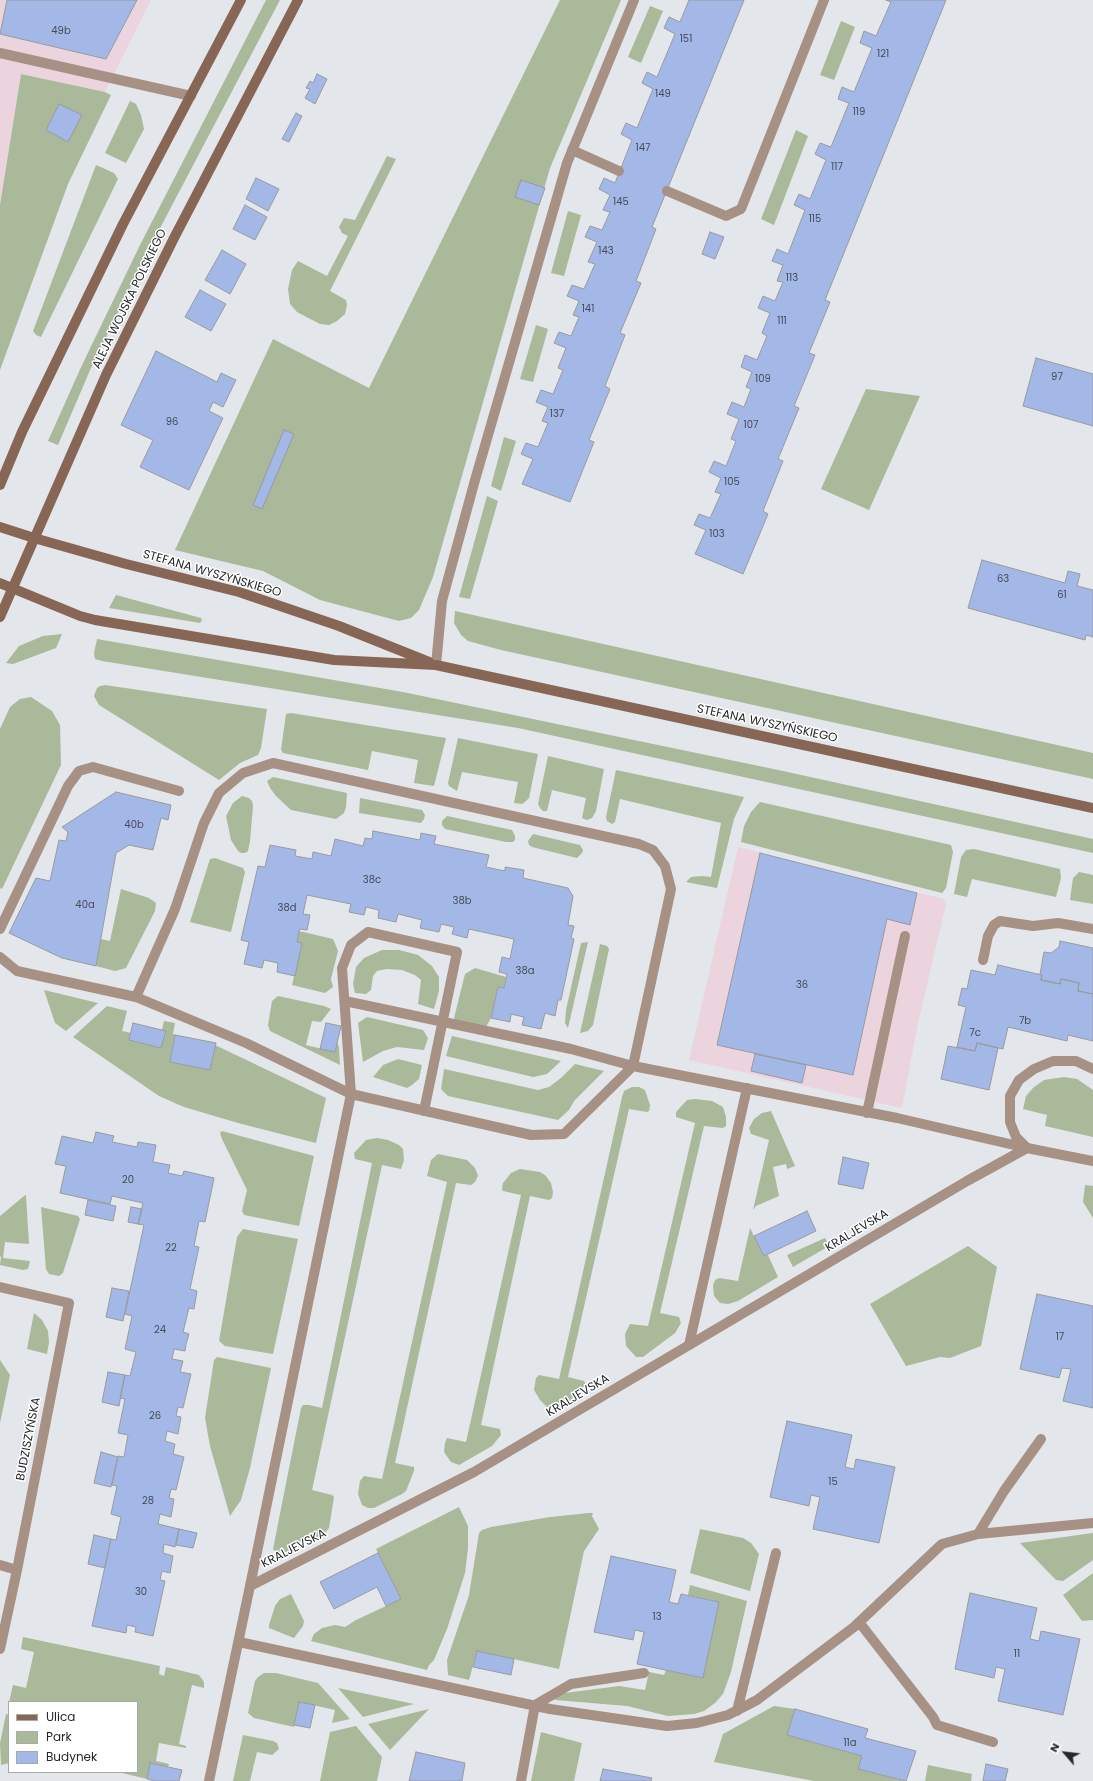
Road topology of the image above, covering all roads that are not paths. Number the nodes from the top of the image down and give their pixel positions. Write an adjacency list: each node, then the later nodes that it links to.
1 (241, 0): 6 (street)
2 (298, 0): 12 (street, ALEJA WOJSKA POLSKIEGO)
3 (634, 0): 7 (street)
4 (824, 0): 9 (street)
5 (0, 53): 6 (street)
6 (192, 96): 10 (street)
7 (572, 150): 8 (street); 16 (street)
8 (620, 171)
9 (667, 191)
10 (0, 485)
11 (0, 527): 12 (street, STEFANA WYSZYŃSKIEGO)
12 (34, 538): 14 (street, ALEJA WOJSKA POLSKIEGO); 16 (street, STEFANA WYSZYŃSKIEGO)
13 (0, 583): 14 (street, STEFANA WYSZYŃSKIEGO)
14 (13, 590): 15 (street, ALEJA WOJSKA POLSKIEGO); 16 (street, STEFANA WYSZYŃSKIEGO)
15 (0, 617)
16 (436, 665): 18 (street, STEFANA WYSZYŃSKIEGO)
17 (179, 791): 19 (street)
18 (1093, 808)
19 (0, 928)
20 (1093, 929): 23 (street)
21 (905, 936): 32 (street)
22 (0, 957): 24 (street)
23 (983, 960)
24 (136, 997): 27 (street); 30 (street)
25 (345, 1001): 26 (street); 26 (street); 30 (street)
26 (442, 1023): 27 (street); 31 (street)
27 (633, 1066): 29 (street); 31 (street)
28 (1093, 1069): 33 (street)
29 (747, 1088): 32 (street); 36 (street)
30 (351, 1094): 31 (street); 43 (street)
31 (424, 1110)
32 (867, 1113): 33 (street)
33 (1027, 1148): 34 (street); 36 (street, KRALJEVSKA)
34 (1093, 1161)
35 (0, 1287): 42 (street, BUDZISZYŃSKA)
36 (689, 1345): 43 (street, KRALJEVSKA)
37 (1041, 1439): 39 (street)
38 (1093, 1523): 39 (street)
39 (978, 1534): 44 (street)
40 (776, 1553): 49 (street)
41 (0, 1565): 42 (street)
42 (17, 1570): 46 (street, BUDZISZYŃSKA)
43 (250, 1586): 45 (street)
44 (859, 1622): 49 (street); 50 (street)
45 (239, 1642): 48 (street); 51 (street)
46 (0, 1649)
47 (644, 1673): 48 (street)
48 (535, 1705): 49 (street); 52 (street)
49 (737, 1710)
50 (993, 1742)
51 (209, 1781)
52 (521, 1781)

